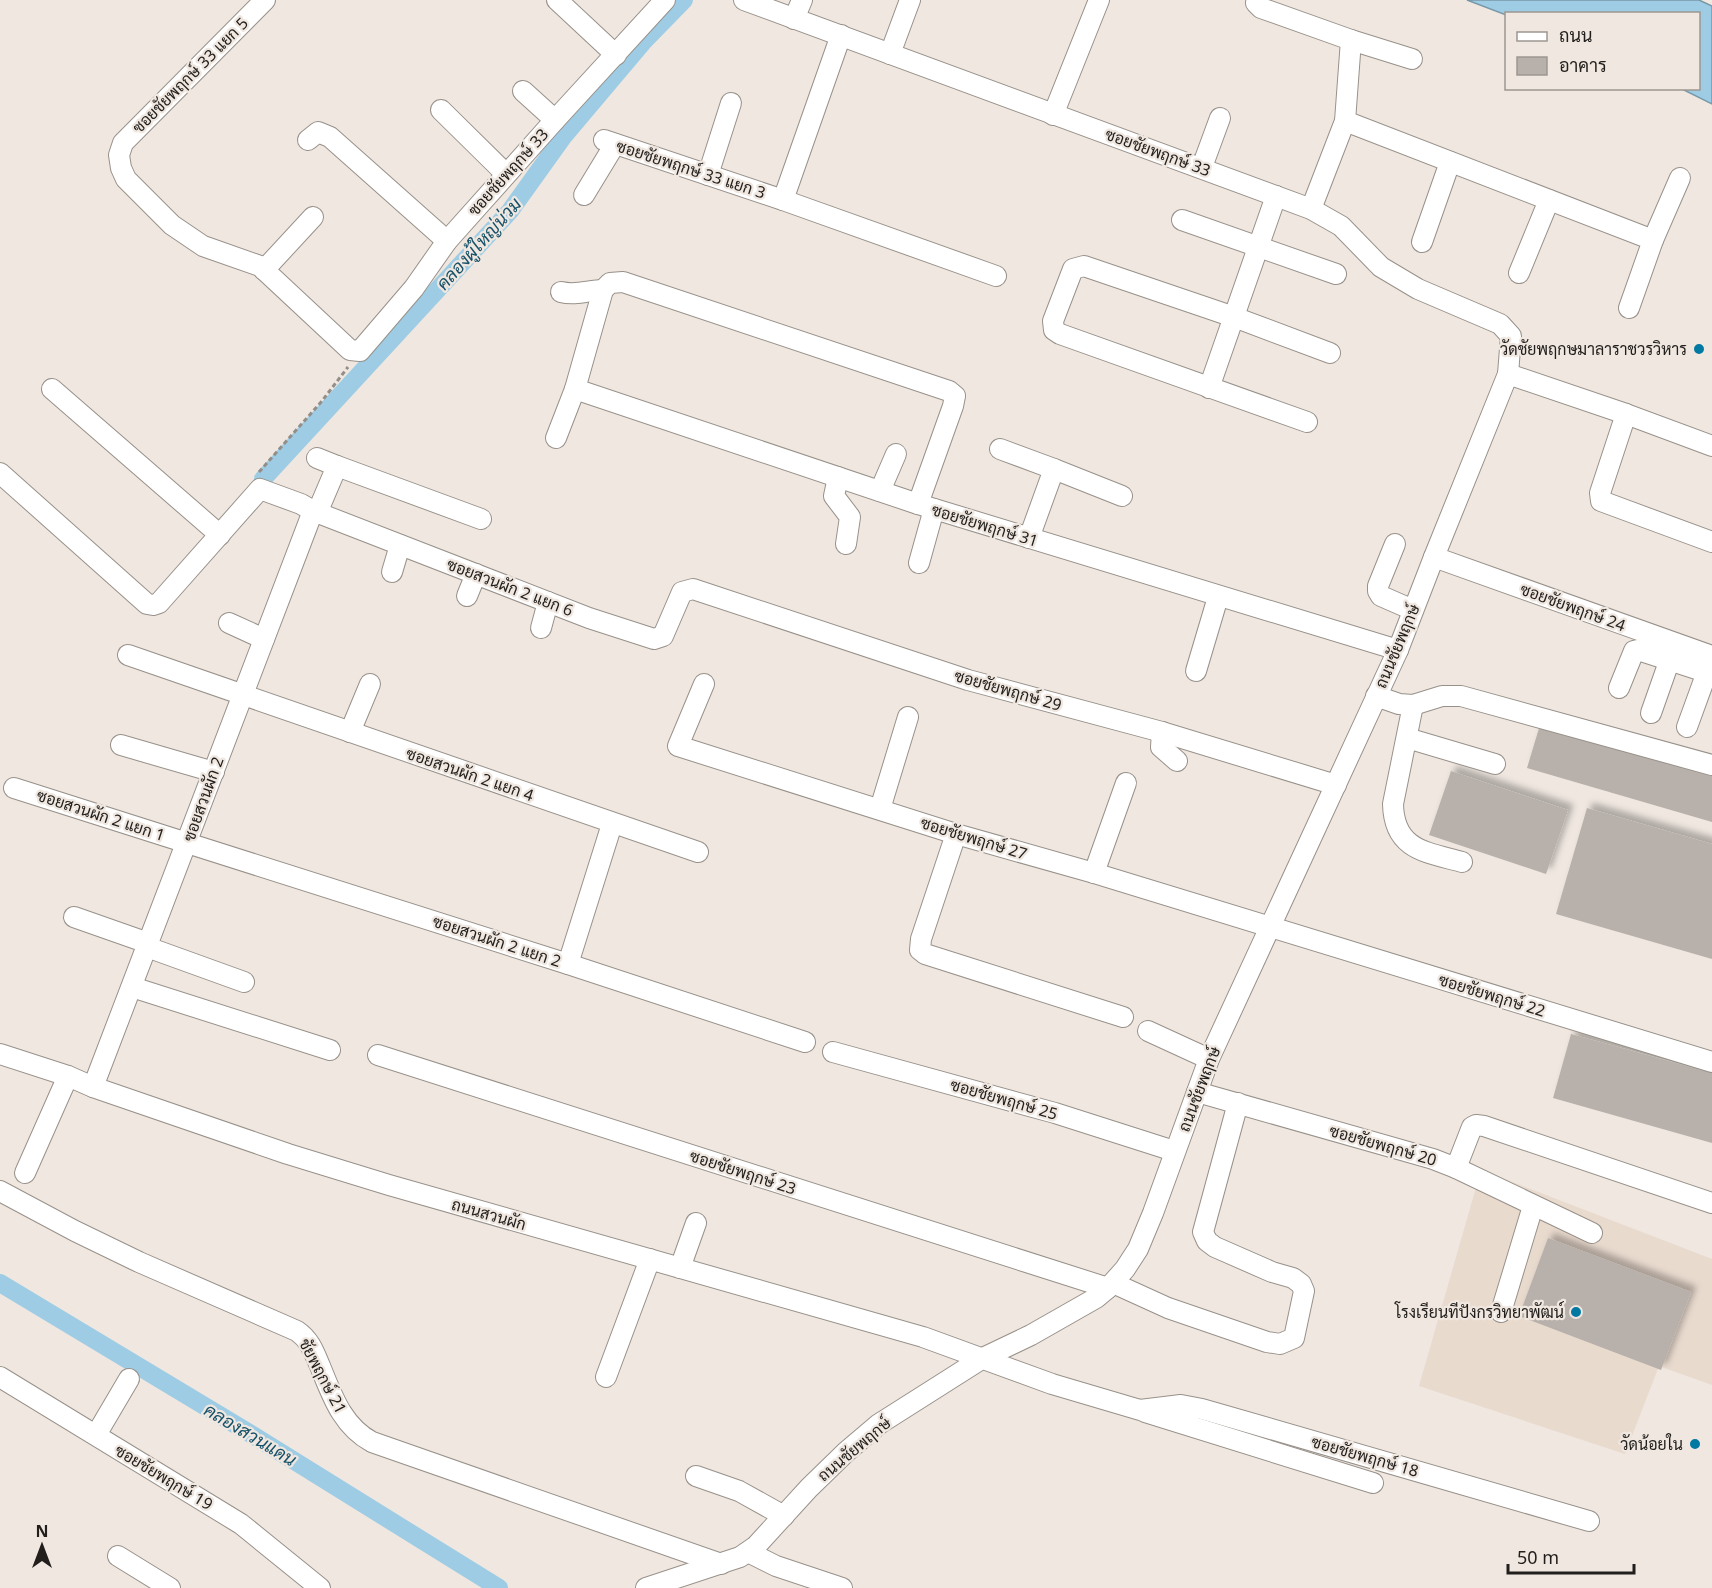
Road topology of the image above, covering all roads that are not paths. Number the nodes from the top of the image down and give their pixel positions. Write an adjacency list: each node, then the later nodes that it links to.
1 (265, 0): 39 (street, ซอยชัยพฤกษ์ 33 แยก 5)
2 (557, 0): 13 (street)
3 (665, 0): 13 (street, ซอยชัยพฤกษ์ 33)
4 (744, 0): 9 (street, ซอยชัยพฤกษ์ 33)
5 (802, 0): 9 (street)
6 (910, 0): 12 (street)
7 (1099, 0): 18 (street)
8 (1257, 0): 11 (street)
9 (794, 19): 10 (street, ซอยชัยพฤกษ์ 33)
10 (841, 35): 12 (street, ซอยชัยพฤกษ์ 33); 30 (street, ซอยชัยพฤกษ์ 33 แยก 3)
11 (1352, 40): 14 (street); 21 (street)
12 (890, 54): 18 (street, ซอยชัยพฤกษ์ 33)
13 (616, 55): 20 (street, ซอยชัยพฤกษ์ 33)
14 (1412, 59)
15 (523, 91): 20 (street)
16 (731, 103): 26 (street)
17 (441, 110): 25 (street)
18 (1053, 115): 24 (street, ซอยชัยพฤกษ์ 33)
19 (1220, 118): 24 (street)
20 (555, 120): 25 (street, ซอยชัยพฤกษ์ 33)
21 (1345, 122): 23 (street); 32 (street)
22 (308, 140): 36 (street)
23 (1450, 162): 31 (street); 37 (street)
24 (1202, 167): 29 (street, ซอยชัยพฤกษ์ 33)
25 (506, 174): 36 (street, ซอยชัยพฤกษ์ 33)
26 (708, 175): 28 (street, ซอยชัยพฤกษ์ 33 แยก 3); 30 (street, ซอยชัยพฤกษ์ 33 แยก 3)
27 (1680, 178): 35 (street)
28 (584, 195)
29 (1276, 196): 32 (street, ซอยชัยพฤกษ์ 33); 38 (street)
30 (783, 200): 42 (street)
31 (1549, 200): 35 (street); 40 (street)
32 (1311, 209): 49 (street, ซอยชัยพฤกษ์ 33)
33 (313, 217): 39 (street)
34 (1182, 220): 38 (street)
35 (1653, 240): 45 (street)
36 (447, 242): 47 (street, ซอยชัยพฤกษ์ 33)
37 (1422, 242)
38 (1257, 247): 41 (street); 46 (street)
39 (264, 270): 47 (street, ซอยชัยพฤกษ์ 33 แยก 5)
40 (1520, 273)
41 (1336, 274)
42 (996, 276)
43 (603, 290): 44 (street); 52 (street); 66 (street)
44 (561, 292)
45 (1629, 308)
46 (1234, 317): 48 (street); 51 (street); 51 (street)
47 (360, 351)
48 (1330, 353)
49 (1508, 374): 53 (street); 75 (street, ถนนชัยพฤกษ์)
50 (52, 388): 69 (street)
51 (1209, 388): 54 (street)
52 (575, 389): 55 (street); 63 (street, ซอยชัยพฤกษ์ 31)
53 (1626, 414): 56 (street); 71 (street)
54 (1307, 422)
55 (556, 438)
56 (1712, 446)
57 (1000, 449): 61 (street)
58 (896, 454): 64 (street)
59 (317, 458): 60 (street)
60 (337, 466): 67 (street, ซอยสวนผัก 2); 68 (street)
61 (1054, 469): 65 (street); 70 (street)
62 (0, 472): 69 (street)
63 (838, 477): 64 (street, ซอยชัยพฤกษ์ 31); 72 (street)
64 (880, 491): 66 (street, ซอยชัยพฤกษ์ 31)
65 (1122, 496)
66 (926, 507): 70 (street, ซอยชัยพฤกษ์ 31); 76 (street)
67 (315, 512): 69 (street, ซอยสวนผัก 2 แยก 6); 74 (street, ซอยสวนผัก 2 แยก 6); 86 (street, ซอยสวนผัก 2)
68 (481, 519)
69 (220, 535)
70 (1029, 538): 81 (street, ซอยชัยพฤกษ์ 31)
71 (1712, 542)
72 (846, 544)
73 (1395, 544): 83 (street)
74 (400, 545): 77 (street); 78 (street, ซอยสวนผัก 2 แยก 6)
75 (1434, 557): 83 (street, ถนนชัยพฤกษ์); 90 (street, ซอยชัยพฤกษ์ 24)
76 (919, 563)
77 (392, 572)
78 (476, 574): 80 (street); 82 (street, ซอยสวนผัก 2 แยก 6)
79 (682, 592): 82 (street, ซอยสวนผัก 2 แยก 6); 102 (street, ซอยชัยพฤกษ์ 29)
80 (466, 596)
81 (1218, 597): 87 (street, ซอยชัยพฤกษ์ 31); 91 (street)
82 (548, 602): 85 (street)
83 (1413, 610): 87 (street, ถนนชัยพฤกษ์)
84 (229, 623): 86 (street)
85 (541, 628)
86 (264, 639): 95 (street, ซอยสวนผัก 2)
87 (1398, 650): 96 (street, ถนนชัยพฤกษ์)
88 (128, 655): 95 (street, ซอยสวนผัก 2 แยก 4)
89 (1670, 659): 90 (street); 94 (street); 98 (street)
90 (1710, 667): 100 (street)
91 (1196, 671)
92 (370, 684): 101 (street)
93 (704, 684): 112 (street, ซอยชัยพฤกษ์ 27)
94 (1619, 688)
95 (243, 694): 101 (street, ซอยสวนผัก 2 แยก 4); 108 (street, ซอยสวนผัก 2)
96 (1376, 696): 97 (street); 110 (street, ถนนชัยพฤกษ์)
97 (1413, 705): 103 (street); 107 (street)
98 (1651, 713)
99 (908, 717): 112 (street)
100 (1687, 727)
101 (350, 732): 113 (street, ซอยสวนผัก 2 แยก 4)
102 (1162, 732): 105 (street); 110 (street, ซอยชัยพฤกษ์ 29)
103 (1407, 738): 106 (street); 117 (street)
104 (122, 745): 108 (street)
105 (1177, 761)
106 (1496, 764)
107 (1712, 765)
108 (214, 772): 115 (street, ซอยสวนผัก 2)
109 (1126, 783): 118 (street)
110 (1336, 785): 120 (street, ถนนชัยพฤกษ์)
111 (14, 788): 115 (street, ซอยสวนผัก 2 แยก 1)
112 (880, 809): 114 (street, ซอยชัยพฤกษ์ 27)
113 (612, 824): 116 (street, ซอยสวนผัก 2 แยก 4); 122 (street)
114 (956, 834): 118 (street, ซอยชัยพฤกษ์ 27); 125 (street)
115 (187, 843): 121 (street, ซอยสวนผัก 2); 122 (street, ซอยสวนผัก 2 แยก 2)
116 (698, 852)
117 (1462, 862)
118 (1095, 873): 120 (street, ซอยชัยพฤกษ์ 27)
119 (74, 918): 121 (street)
120 (1271, 928): 132 (street, ถนนชัยพฤกษ์); 133 (street, ซอยชัยพฤกษ์ 22)
121 (148, 945): 123 (street); 124 (street, ซอยสวนผัก 2)
122 (568, 964): 127 (street, ซอยสวนผัก 2 แยก 2)
123 (244, 982)
124 (132, 987): 128 (street); 135 (street, ซอยสวนผัก 2)
125 (1123, 1017)
126 (1148, 1031): 132 (street)
127 (805, 1042)
128 (330, 1050)
129 (833, 1052): 138 (street, ซอยชัยพฤกษ์ 25)
130 (0, 1054): 134 (street, ถนนสวนผัก)
131 (378, 1055): 148 (street, ซอยชัยพฤกษ์ 23)
132 (1209, 1059): 136 (street, ถนนชัยพฤกษ์)
133 (1712, 1062)
134 (68, 1076): 135 (street, ถนนสวนผัก); 140 (street)
135 (93, 1088): 146 (street, ถนนสวนผัก)
136 (1197, 1092): 137 (street, ซอยชัยพฤกษ์ 20); 138 (street, ถนนชัยพฤกษ์)
137 (1238, 1103): 139 (street, ซอยชัยพฤกษ์ 20); 148 (street, ซอยชัยพฤกษ์ 23)
138 (1174, 1151): 148 (street, ถนนชัยพฤกษ์)
139 (1456, 1168): 142 (street, ซอยชัยพฤกษ์ 20); 143 (street)
140 (25, 1173)
141 (0, 1191): 162 (street, ชัยพฤกษ์ 21)
142 (1712, 1203)
143 (1533, 1206): 145 (street); 149 (street)
144 (696, 1223): 147 (street)
145 (1592, 1233)
146 (650, 1259): 147 (street, ถนนสวนผัก); 152 (street)
147 (680, 1268): 150 (street, ถนนสวนผัก)
148 (1111, 1286): 150 (street, ถนนชัยพฤกษ์)
149 (1501, 1312)
150 (983, 1358): 154 (street, ซอยชัยพฤกษ์ 18); 158 (street, ถนนชัยพฤกษ์)
151 (0, 1377): 155 (street, ซอยชัยพฤกษ์ 19)
152 (606, 1377)
153 (129, 1379): 155 (street)
154 (1140, 1410): 157 (street, ซอยชัยพฤกษ์ 18); 159 (street, ซอยชัยพฤกษ์ 18)
155 (96, 1435): 164 (street, ซอยชัยพฤกษ์ 19)
156 (696, 1476): 158 (street)
157 (1373, 1483)
158 (784, 1516): 160 (street, ถนนชัยพฤกษ์)
159 (1589, 1521)
160 (747, 1552): 162 (street, ถนนชัยพฤกษ์); 166 (street)
161 (118, 1556): 163 (street)
162 (721, 1564): 165 (street, ถนนชัยพฤกษ์)
163 (170, 1588)
164 (320, 1588)
165 (646, 1588)
166 (842, 1588)

